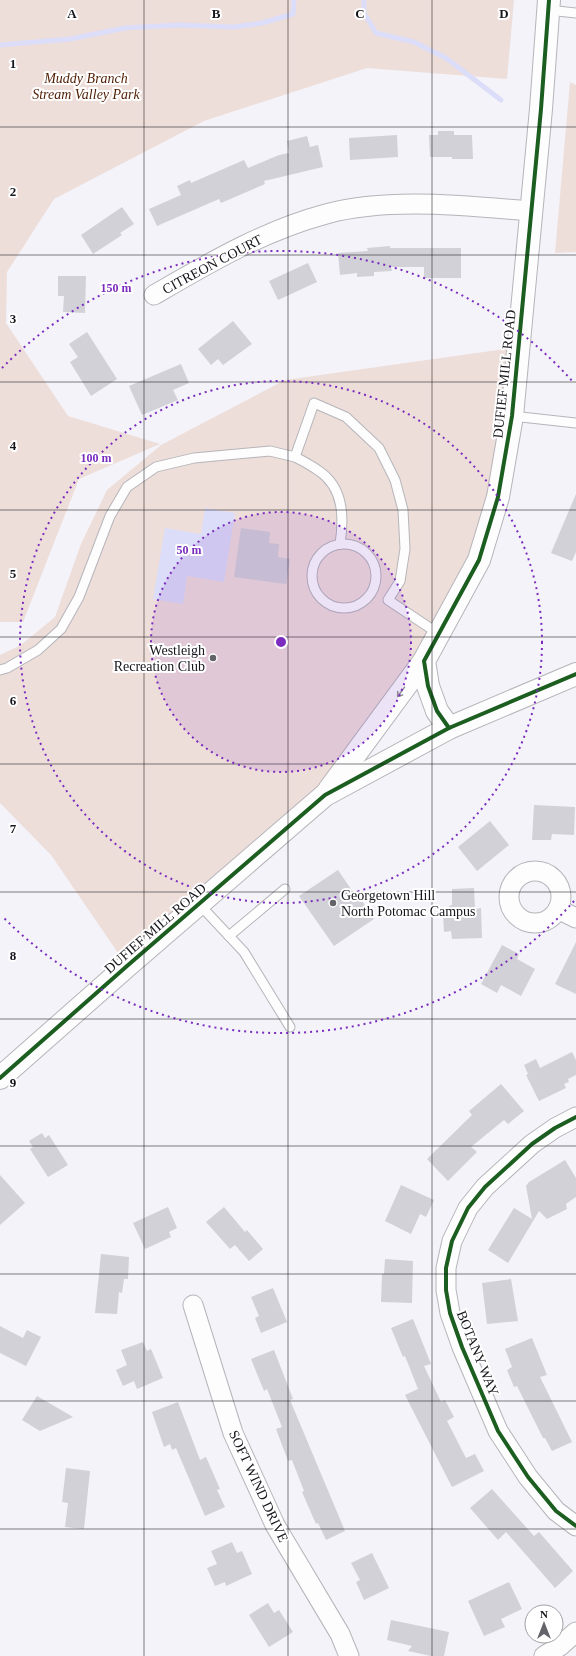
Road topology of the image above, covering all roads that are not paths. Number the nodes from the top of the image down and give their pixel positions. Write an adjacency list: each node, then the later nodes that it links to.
1 (549, 5): 2 (lane); 3 (main road, DUFIEF MILL ROAD)
2 (576, 13)
3 (531, 211): 4 (street, CITREON COURT); 5 (main road, DUFIEF MILL ROAD)
4 (154, 295)
5 (512, 416): 6 (lane); 11 (main road, DUFIEF MILL ROAD)
6 (576, 423)
7 (295, 457): 8 (lane); 10 (lane); 13 (lane)
8 (340, 544): 9 (lane); 9 (lane)
9 (371, 596): 10 (lane)
10 (388, 600): 11 (lane)
11 (439, 634): 12 (main road, DUFIEF MILL ROAD)
12 (424, 660): 15 (main road); 16 (main road, DUFIEF MILL ROAD, one-way to 16)
13 (0, 670)
14 (576, 674): 15 (main road)
15 (449, 728): 16 (main road)
16 (325, 796): 18 (main road, DUFIEF MILL ROAD)
17 (285, 889): 21 (lane)
18 (199, 904): 21 (lane); 23 (main road, DUFIEF MILL ROAD)
19 (558, 909): 20 (street)
20 (576, 918)
21 (229, 936): 22 (lane)
22 (290, 1028)
23 (0, 1078)
24 (576, 1118): 26 (street, BOTANY WAY)
25 (193, 1305): 29 (street, SOFT WIND DRIVE)
26 (576, 1526)
27 (576, 1632): 28 (street)
28 (564, 1651): 30 (street)
29 (350, 1656)
30 (544, 1656)

